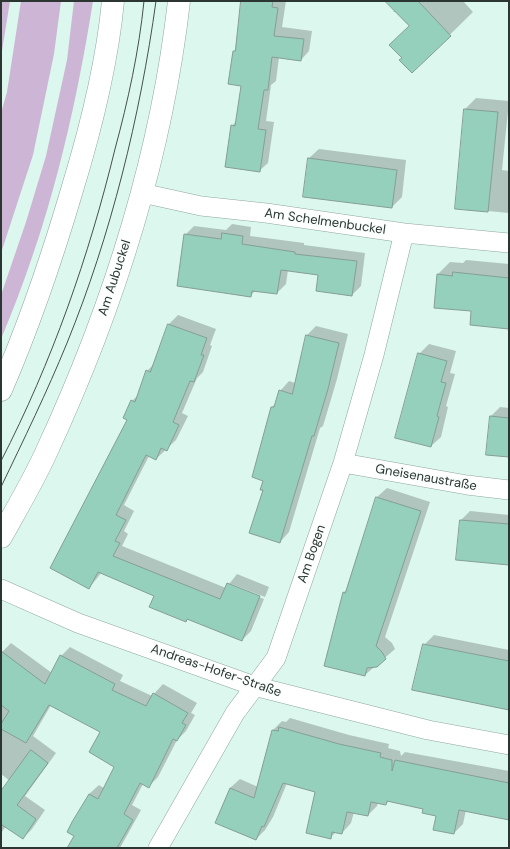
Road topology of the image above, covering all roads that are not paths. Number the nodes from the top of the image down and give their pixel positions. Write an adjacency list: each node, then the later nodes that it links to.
1 (113, 1): 6 (main road)
2 (179, 1): 3 (main road, Am Aubuckel)
3 (142, 193): 4 (street, Am Schelmenbuckel); 9 (main road, Am Aubuckel)
4 (404, 233): 5 (street, Am Schelmenbuckel); 7 (street, Am Bogen)
5 (509, 243)
6 (1, 390)
7 (343, 464): 8 (street, Gneisenaustraße); 11 (street, Am Bogen)
8 (509, 490)
9 (1, 538)
10 (1, 589): 11 (street, Andreas-Hofer-Straße)
11 (254, 686): 12 (street, Andreas-Hofer-Straße); 13 (street, Am Bogen)
12 (509, 745)
13 (158, 848)

